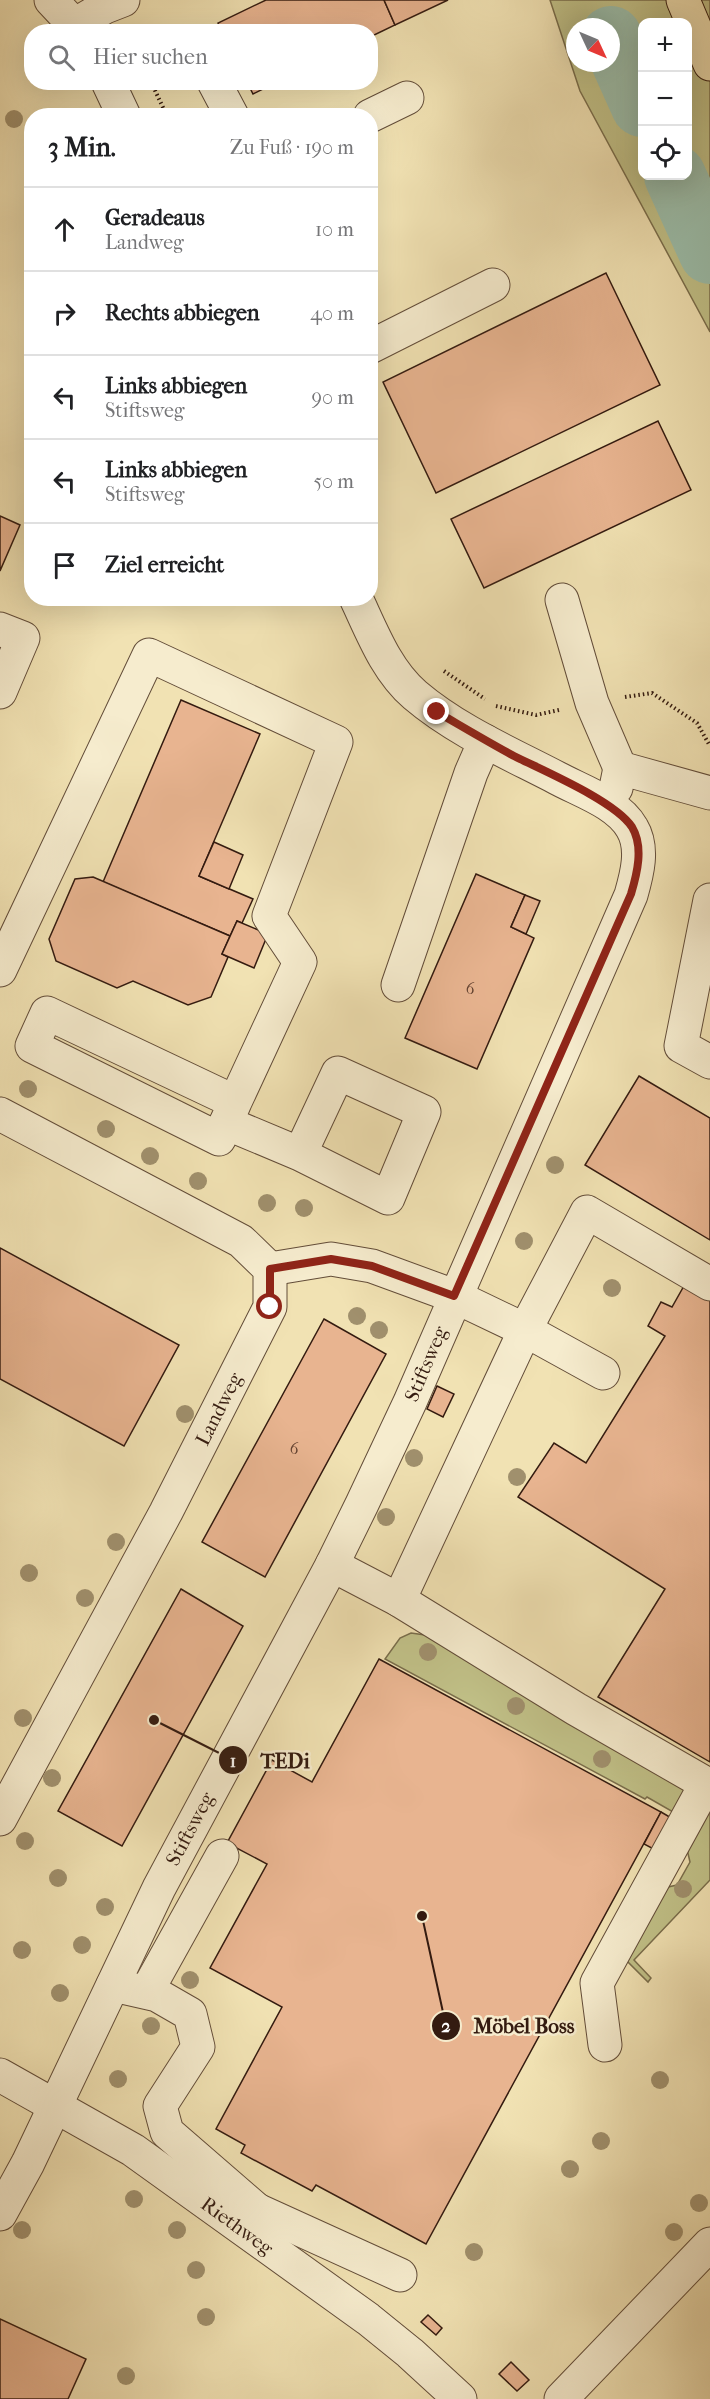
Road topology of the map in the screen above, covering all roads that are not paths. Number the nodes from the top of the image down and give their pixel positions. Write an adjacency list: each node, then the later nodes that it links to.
1 (51, 0): 4 (street)
2 (123, 0): 5 (street)
3 (683, 0): 6 (main road)
4 (75, 24)
5 (84, 24)
6 (710, 64)
7 (112, 90): 10 (street)
8 (218, 90): 11 (street)
9 (406, 98): 12 (street)
10 (120, 108)
11 (228, 108)
12 (378, 112)
13 (493, 285): 14 (street)
14 (378, 343)
15 (561, 600): 20 (street)
16 (360, 606): 19 (street, Stiftsweg)
17 (0, 628): 18 (street)
18 (0, 692)
19 (485, 741): 22 (street, Stiftsweg); 25 (street)
20 (620, 768): 21 (street); 22 (street)
21 (710, 793)
22 (613, 808): 32 (street, Stiftsweg)
23 (710, 900): 26 (street)
24 (0, 970): 27 (street)
25 (398, 985)
26 (710, 1062)
27 (231, 1112): 27 (street); 29 (street)
28 (0, 1114): 30 (street)
29 (300, 1154)
30 (270, 1269): 32 (street); 38 (street, Landweg)
31 (710, 1284): 33 (street)
32 (454, 1296): 33 (street); 35 (street, Stiftsweg)
33 (525, 1330): 34 (street); 36 (street)
34 (603, 1373)
35 (332, 1565): 36 (street); 40 (street, Stiftsweg)
36 (399, 1600): 37 (street)
37 (708, 1785): 42 (street)
38 (0, 1819)
39 (222, 1856): 41 (street)
40 (113, 1984): 41 (street); 44 (street, Stiftsweg)
41 (147, 1991): 46 (street)
42 (605, 2045)
43 (0, 2075): 44 (street, Riethweg)
44 (54, 2105): 45 (street, Stiftsweg); 46 (street, Riethweg)
45 (0, 2214)
46 (249, 2220): 48 (street); 49 (street, Riethweg)
47 (710, 2244): 50 (street)
48 (400, 2275)
49 (460, 2399)
50 (561, 2399)

